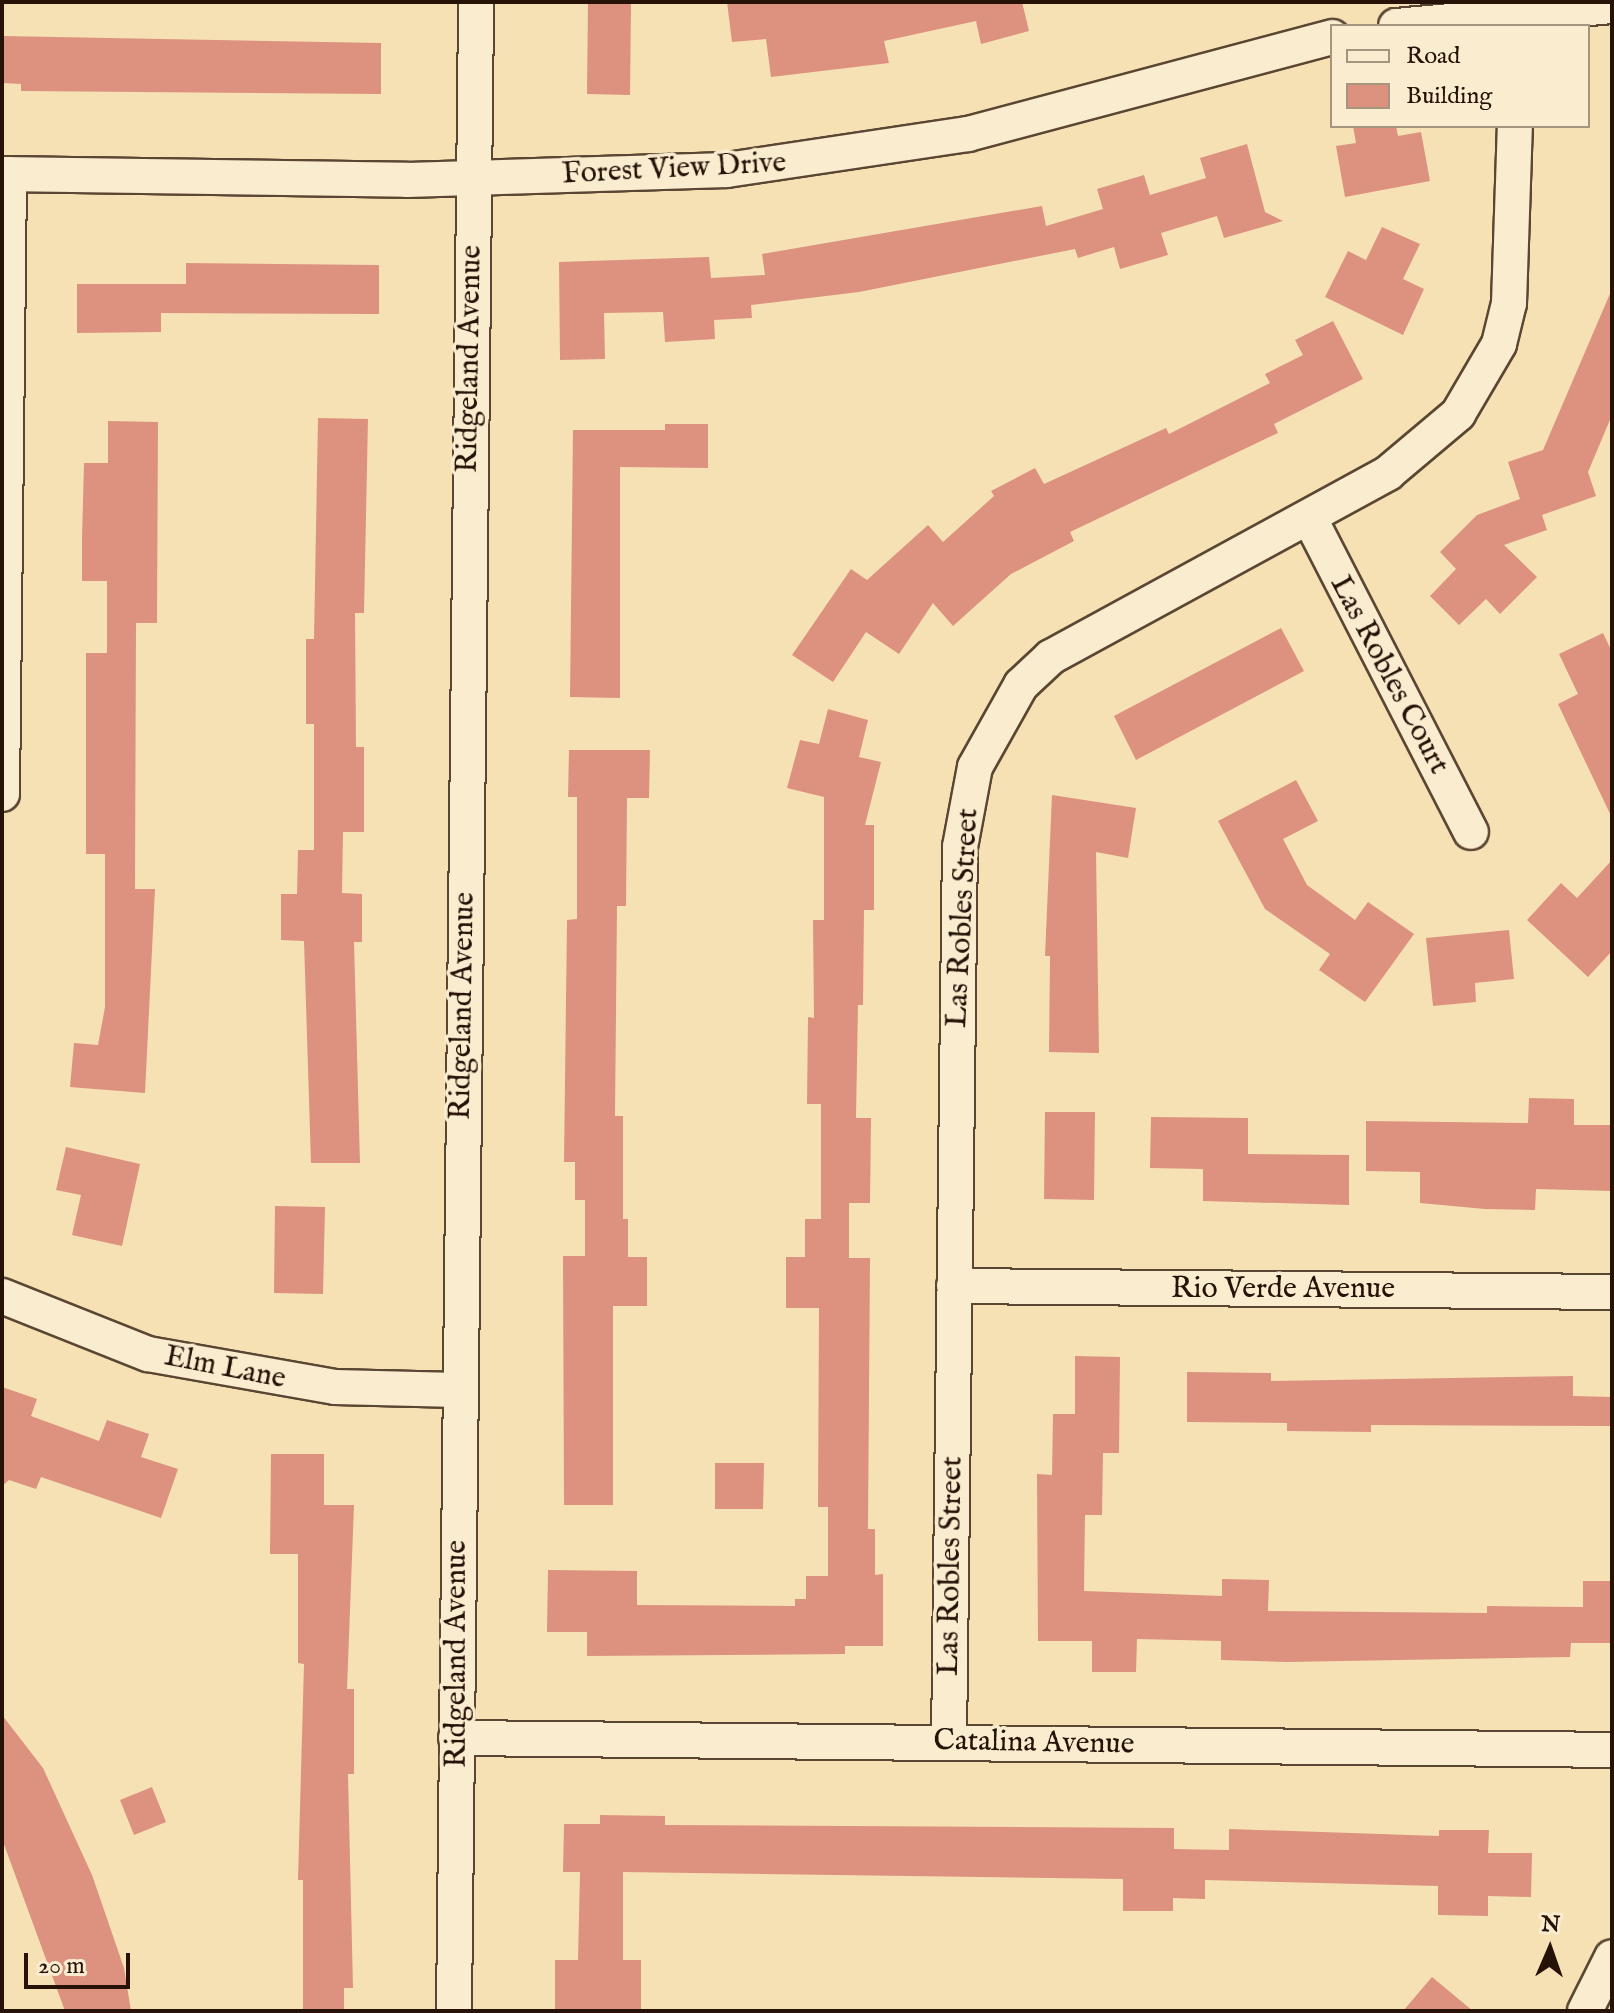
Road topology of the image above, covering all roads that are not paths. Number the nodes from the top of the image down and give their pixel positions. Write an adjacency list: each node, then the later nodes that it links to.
1 (476, 2): 8 (street, Ridgeland Avenue)
2 (1612, 6): 3 (street)
3 (1515, 19): 4 (street)
4 (1430, 24)
5 (1330, 38): 8 (street, Forest View Drive)
6 (1515, 128): 9 (street, Las Robles Street)
7 (5, 174): 8 (street, Forest View Drive); 10 (street)
8 (471, 179): 15 (street, Ridgeland Avenue)
9 (1309, 517): 11 (street, Las Robles Court); 12 (street, Las Robles Street)
10 (2, 794)
11 (1471, 832)
12 (954, 1286): 13 (street, Rio Verde Avenue); 17 (street, Las Robles Street)
13 (1612, 1292)
14 (2, 1296): 15 (street, Elm Lane)
15 (458, 1390): 16 (street, Ridgeland Avenue)
16 (456, 1738): 17 (street, Catalina Avenue); 20 (street, Ridgeland Avenue)
17 (949, 1742): 18 (street, Catalina Avenue)
18 (1612, 1750)
19 (1612, 1957): 21 (street)
20 (454, 2011)
21 (1585, 2011)

